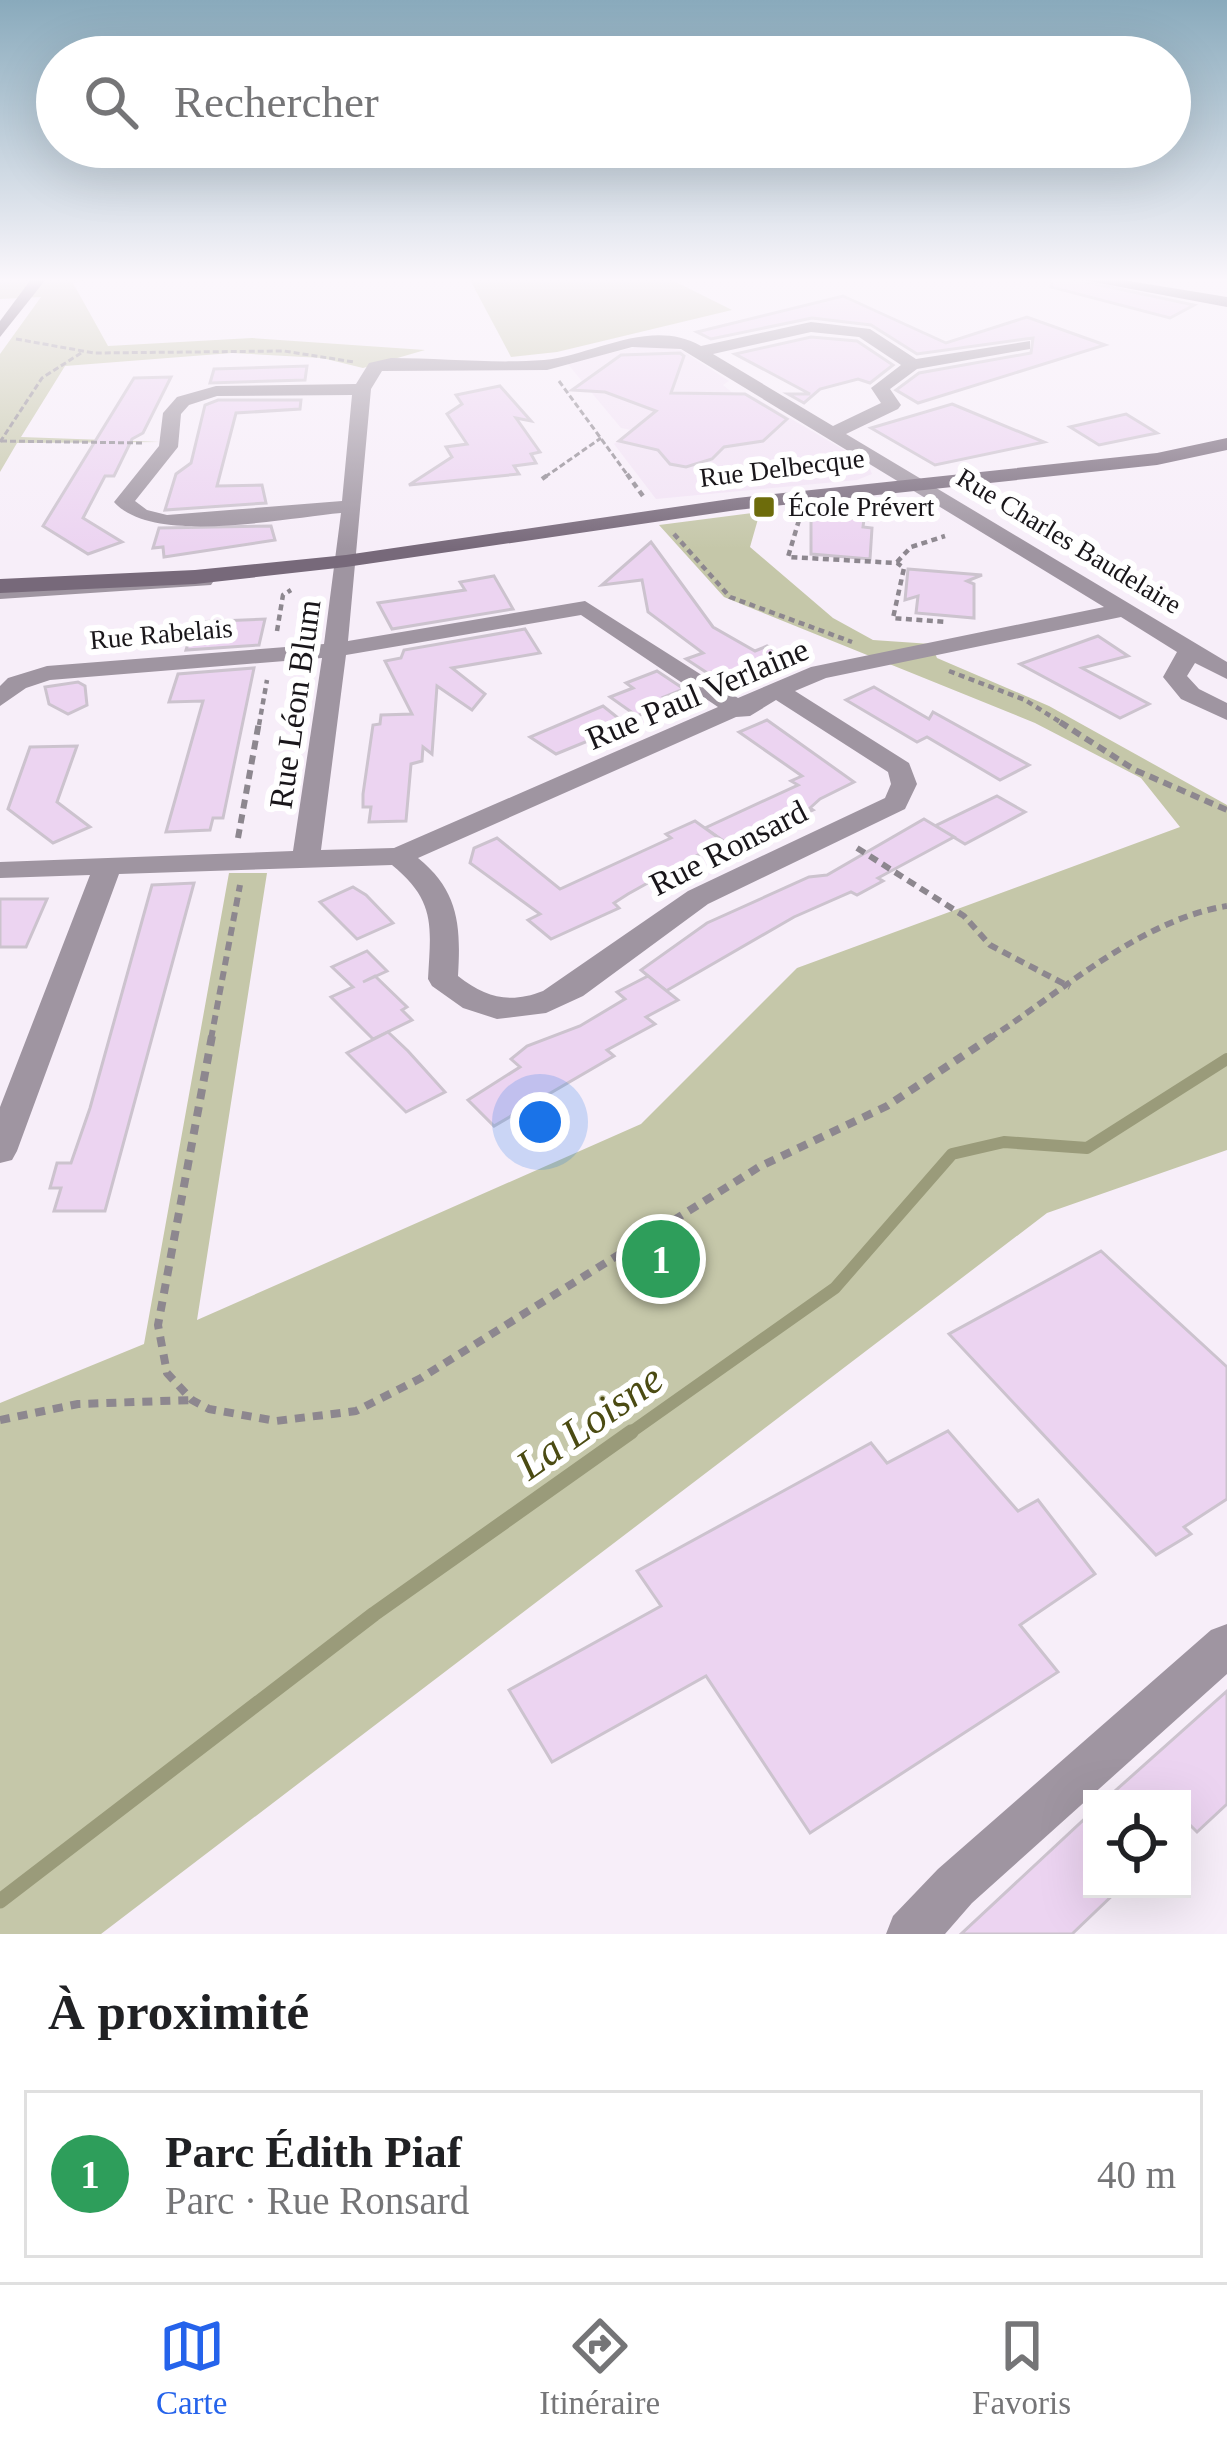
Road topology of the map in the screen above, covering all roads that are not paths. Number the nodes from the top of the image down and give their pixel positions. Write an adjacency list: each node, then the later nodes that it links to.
1 (374, 368): 4 (street)
2 (727, 368): 5 (street, Rue Charles Baudelaire)
3 (907, 368): 5 (street)
4 (362, 389): 8 (street, Rue Léon Blum); 8 (street)
5 (837, 431): 7 (street, Rue Charles Baudelaire)
6 (1227, 444): 7 (street, Rue Delbecque)
7 (917, 483): 9 (street, Rue Delbecque); 11 (street, Rue Charles Baudelaire)
8 (351, 506): 9 (street, Rue Léon Blum)
9 (346, 561): 10 (street, Rue Delbecque); 10 (street, Rue Delbecque); 12 (street, Rue Léon Blum)
10 (0, 594)
11 (1124, 610): 13 (street, Rue Charles Baudelaire); 15 (street, Rue Paul Verlaine)
12 (335, 650): 16 (street, Rue Rabelais); 17 (street, Rue Rabelais); 20 (street, Rue Léon Blum)
13 (1190, 650): 14 (street, Rue Charles Baudelaire); 18 (street, Rue Charles Baudelaire)
14 (1227, 672)
15 (781, 692): 17 (street, Rue Paul Verlaine); 19 (street, Rue Ronsard)
16 (0, 699)
17 (742, 711): 19 (street, Rue Paul Verlaine)
18 (1227, 713)
19 (399, 856): 20 (street, Rue Paul Verlaine)
20 (306, 857): 21 (street, Rue Paul Verlaine)
21 (108, 866): 22 (street, Rue Paul Verlaine); 23 (street)
22 (0, 870)
23 (0, 1151)
24 (1227, 1645): 25 (street)
25 (911, 1934)

